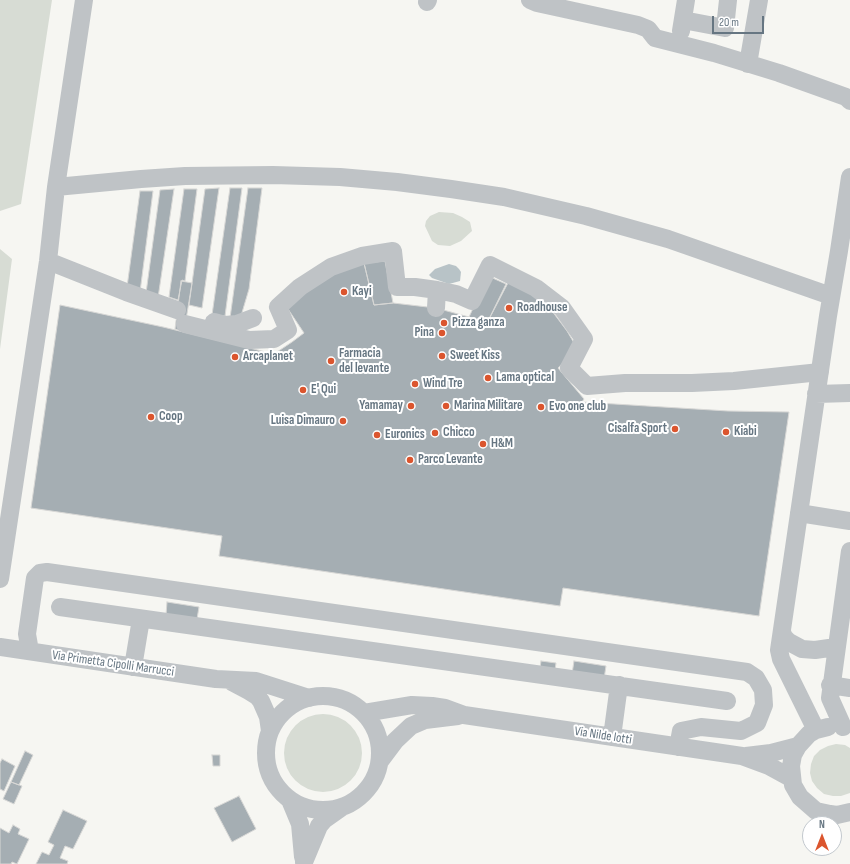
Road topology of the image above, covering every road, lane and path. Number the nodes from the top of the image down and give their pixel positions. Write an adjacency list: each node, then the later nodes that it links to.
1 (84, 0): 11 (street)
2 (530, 0): 7 (street)
3 (686, 0): 6 (street)
4 (728, 0): 6 (street)
5 (759, 0): 8 (street)
6 (683, 20): 7 (street)
7 (678, 44): 8 (street)
8 (748, 64): 9 (street)
9 (849, 98)
10 (850, 177): 14 (street)
11 (56, 187): 12 (street); 14 (street)
12 (48, 266): 16 (street); 24 (street)
13 (437, 290): 15 (street); 16 (street); 18 (street)
14 (831, 296): 18 (street)
15 (436, 308)
16 (181, 317): 17 (street)
17 (253, 318)
18 (820, 372): 20 (street)
19 (850, 393): 20 (street)
20 (816, 394): 21 (street)
21 (798, 513): 22 (street); 27 (street)
22 (850, 521)
23 (850, 551): 29 (street)
24 (0, 579)
25 (60, 607): 26 (street)
26 (141, 619): 31 (street); 34 (street)
27 (782, 632): 29 (street); 41 (street)
28 (0, 647): 30 (street, Via Primetta Cipolli Marrucci)
29 (836, 647): 33 (street)
30 (30, 651): 31 (street, Via Primetta Cipolli Marrucci); 45 (street)
31 (133, 667): 32 (street, Via Primetta Cipolli Marrucci)
32 (226, 679): 36 (street, Via Primetta Cipolli Marrucci); 42 (street, Via Primetta Cipolli Marrucci)
33 (830, 685): 35 (street); 40 (street)
34 (619, 686): 37 (street); 43 (street)
35 (850, 688)
36 (309, 698): 38 (street); 42 (street)
37 (727, 701)
38 (364, 713): 39 (street, Via Nilde Iotti); 47 (street)
39 (464, 715): 43 (street, Via Nilde Iotti); 47 (street, Via Nilde Iotti)
40 (847, 728): 41 (street)
41 (816, 730): 44 (street)
42 (270, 731): 49 (street)
43 (612, 737): 45 (street, Via Nilde Iotti)
44 (798, 746): 46 (street, Via Nilde Iotti); 48 (street)
45 (678, 747): 46 (street, Via Nilde Iotti)
46 (742, 756): 48 (street, Via Nilde Iotti)
47 (380, 761): 50 (street)
48 (791, 778): 51 (street)
49 (290, 800): 50 (street); 52 (street)
50 (342, 807): 52 (street)
51 (850, 812)
52 (303, 863)

